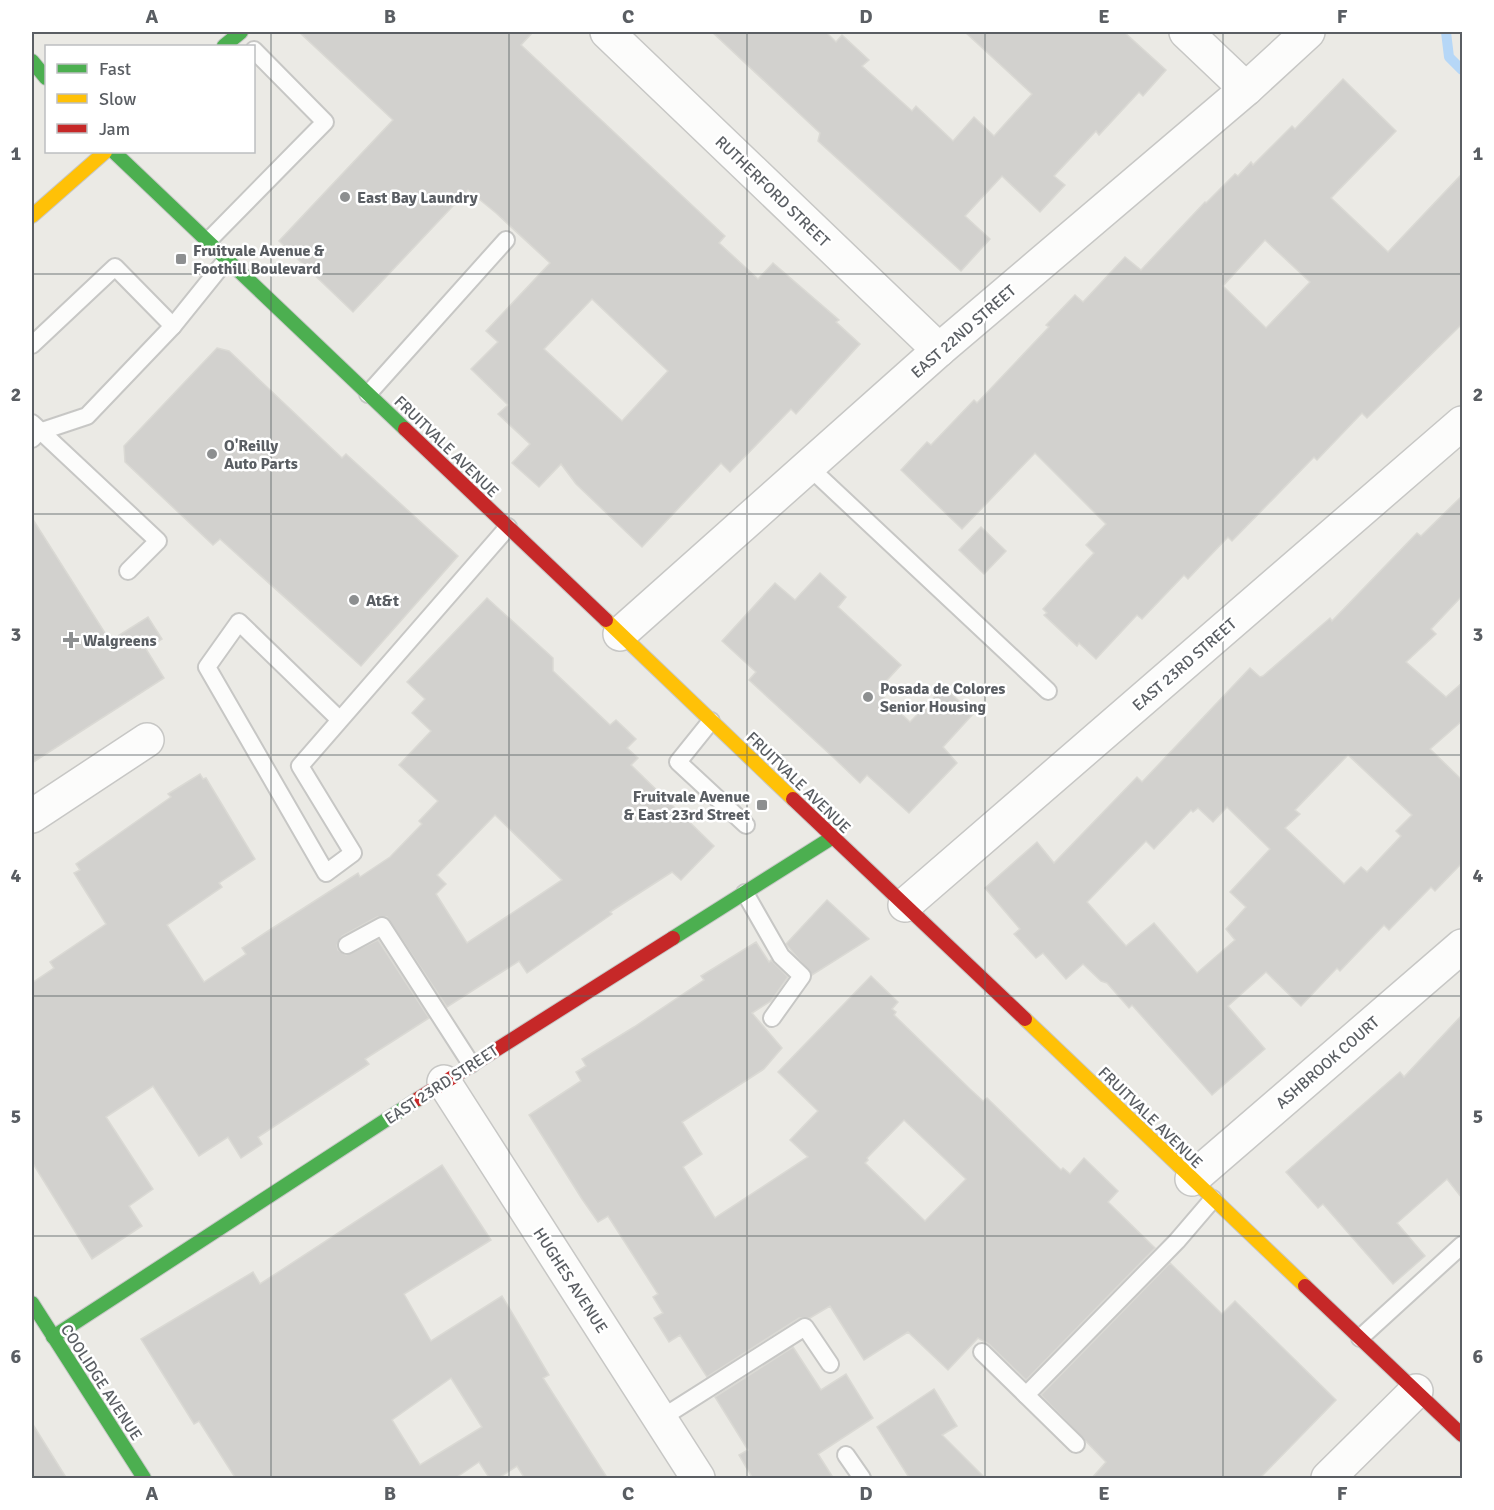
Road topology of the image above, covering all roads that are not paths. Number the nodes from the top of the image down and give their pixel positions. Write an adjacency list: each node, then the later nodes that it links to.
1 (607, 32): 19 (street, RUTHERFORD STREET)
2 (1186, 32): 10 (street)
3 (1308, 32): 10 (street, EAST 22ND STREET)
4 (240, 33): 5 (main road); 6 (lane)
5 (225, 45)
6 (249, 45)
7 (255, 51): 15 (lane)
8 (32, 62): 9 (main road)
9 (45, 77)
10 (1246, 89): 19 (street, EAST 22ND STREET)
11 (104, 153): 13 (main road)
12 (115, 153): 15 (main road, FRUITVALE AVENUE)
13 (32, 216)
14 (506, 240): 20 (lane)
15 (208, 241): 16 (main road, FRUITVALE AVENUE)
16 (227, 259): 17 (lane); 20 (main road, FRUITVALE AVENUE)
17 (173, 326): 18 (lane); 22 (lane)
18 (32, 345)
19 (939, 350): 23 (street, EAST 22ND STREET)
20 (368, 394): 24 (main road, FRUITVALE AVENUE)
21 (1462, 423): 35 (street, EAST 23RD STREET)
22 (34, 431): 25 (lane)
23 (808, 466): 26 (street, EAST 22ND STREET); 27 (lane)
24 (508, 527): 26 (main road, FRUITVALE AVENUE); 28 (lane)
25 (128, 571)
26 (620, 634): 29 (main road, FRUITVALE AVENUE)
27 (1048, 691)
28 (340, 720): 28 (lane)
29 (711, 721): 32 (lane); 33 (main road, FRUITVALE AVENUE)
30 (147, 740): 31 (street)
31 (32, 816)
32 (746, 825)
33 (833, 837): 34 (main road, EAST 23RD STREET); 35 (main road, FRUITVALE AVENUE)
34 (746, 892): 38 (lane); 39 (main road, EAST 23RD STREET)
35 (905, 904): 41 (main road, FRUITVALE AVENUE)
36 (347, 945): 39 (lane)
37 (1462, 946): 41 (street, ASHBROOK COURT)
38 (772, 1018)
39 (471, 1064): 40 (main road, EAST 23RD STREET)
40 (444, 1082): 44 (main road, EAST 23RD STREET); 50 (street, HUGHES AVENUE)
41 (1203, 1189): 45 (main road, FRUITVALE AVENUE); 49 (lane)
42 (1462, 1245): 45 (lane)
43 (32, 1303): 44 (main road, COOLIDGE AVENUE)
44 (53, 1337): 55 (main road, COOLIDGE AVENUE)
45 (1360, 1338): 48 (main road, FRUITVALE AVENUE)
46 (982, 1352): 49 (lane)
47 (830, 1364): 50 (lane)
48 (1416, 1391): 51 (main road, FRUITVALE AVENUE); 54 (street)
49 (1026, 1395): 52 (lane)
50 (660, 1419): 56 (street, HUGHES AVENUE)
51 (1462, 1435)
52 (1076, 1444)
53 (846, 1455): 57 (lane)
54 (1338, 1475)
55 (144, 1479)
56 (698, 1479)
57 (862, 1479)

